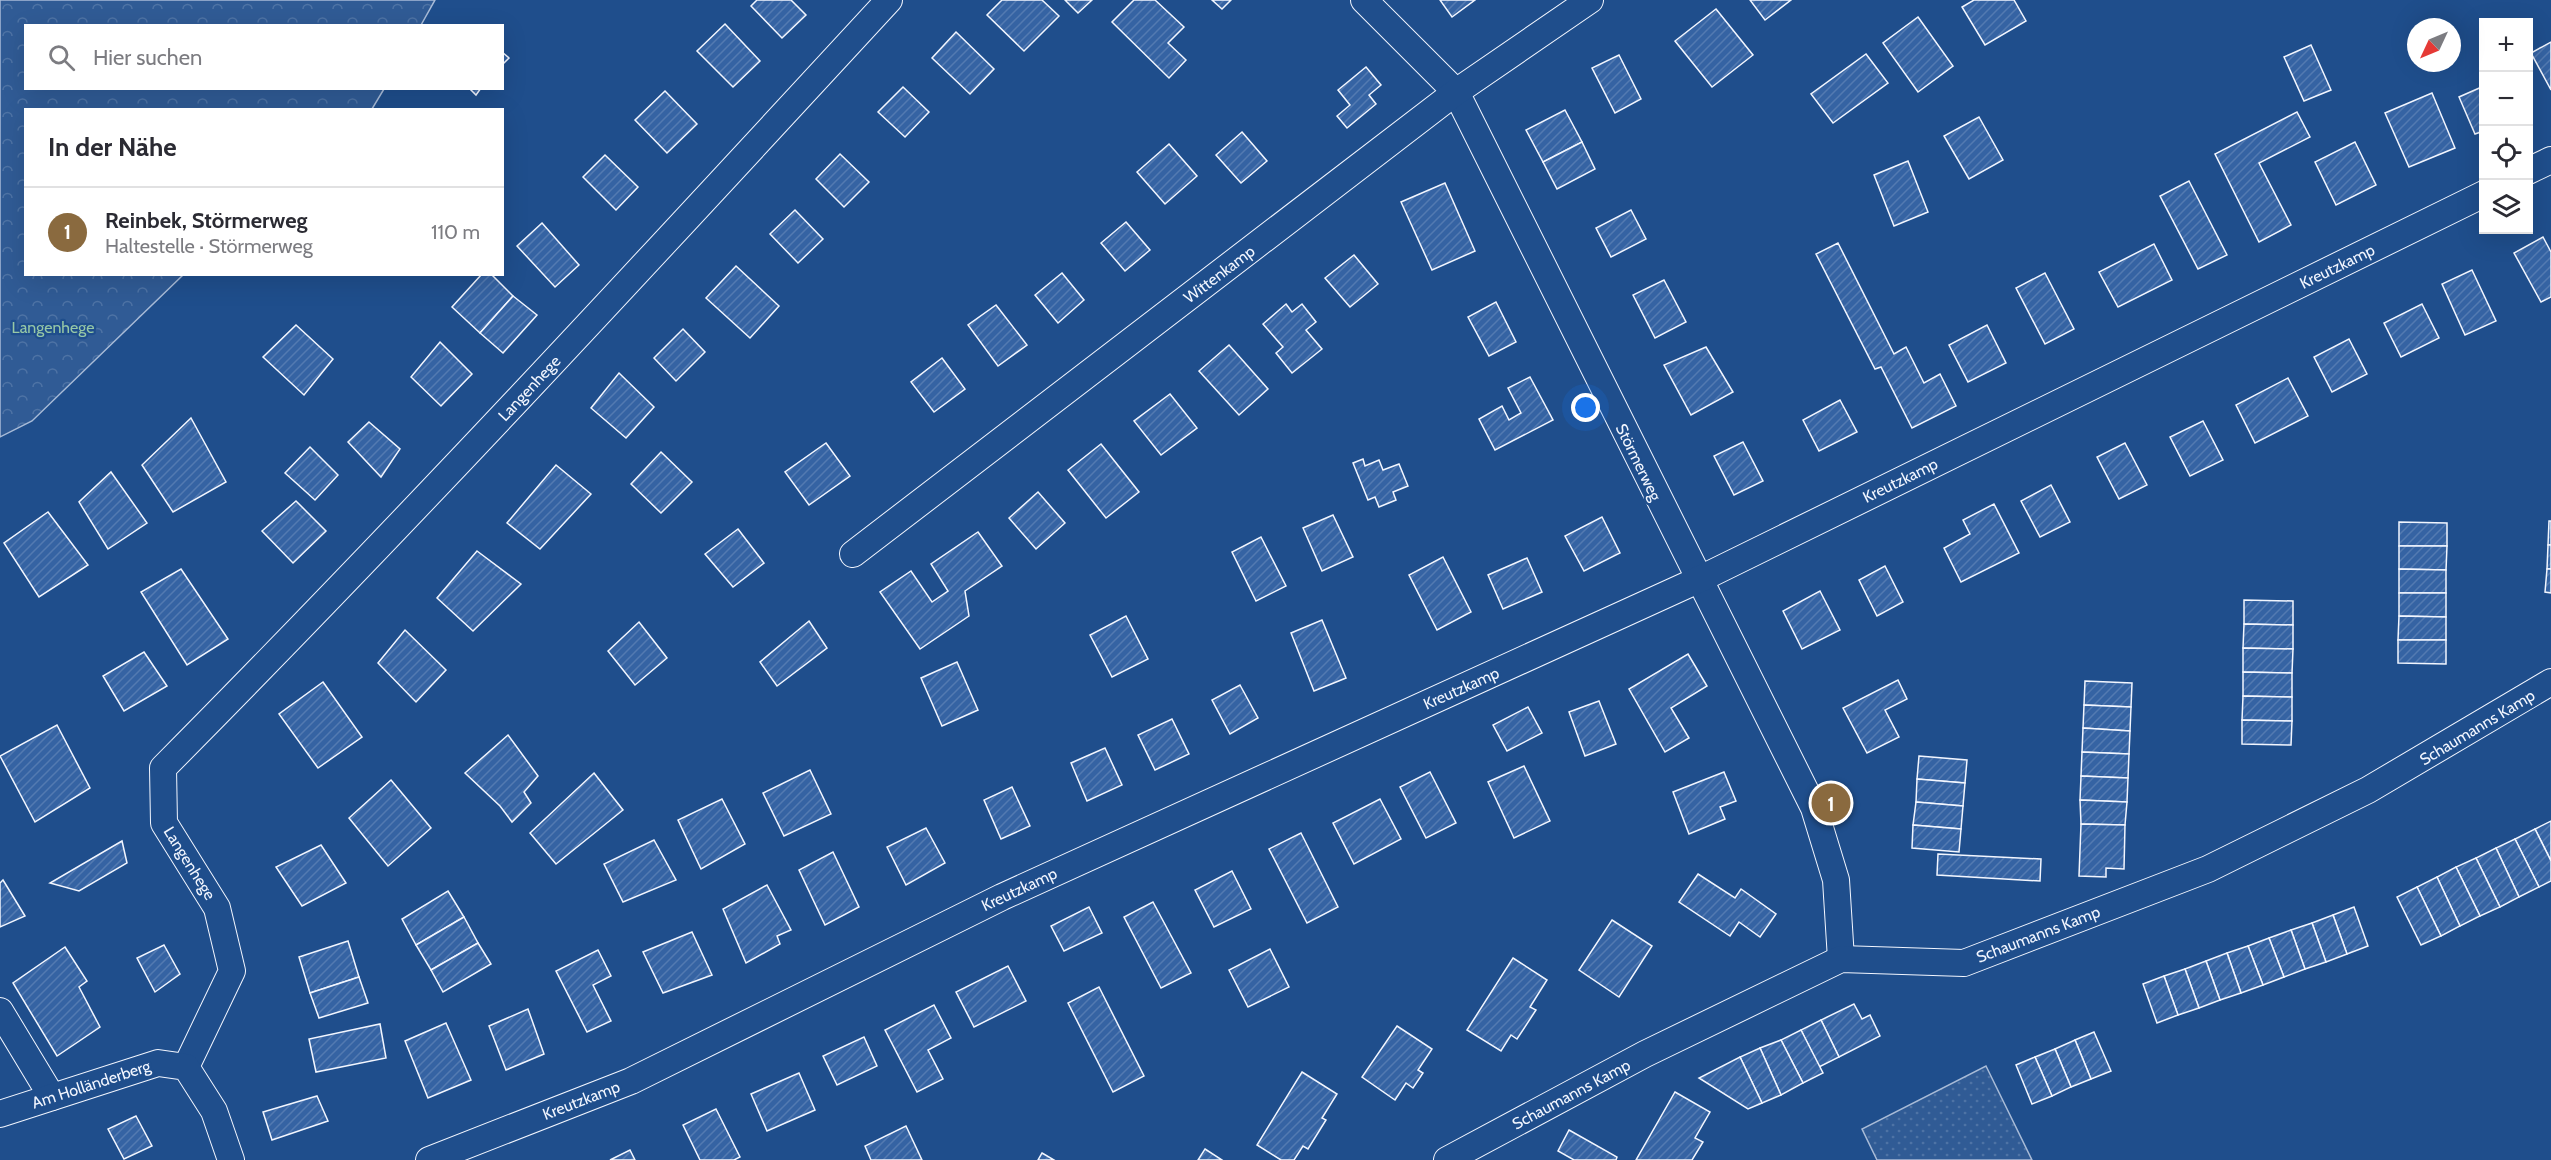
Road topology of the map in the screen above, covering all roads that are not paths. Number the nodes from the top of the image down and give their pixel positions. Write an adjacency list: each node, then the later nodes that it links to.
1 (889, 0): 13 (street, Langenhege)
2 (1364, 0): 4 (street, Störmerweg)
3 (1590, 0): 4 (street, Wittenkamp)
4 (1456, 92): 8 (street, Wittenkamp); 9 (street, Störmerweg)
5 (2551, 160): 6 (street)
6 (2533, 169)
7 (2479, 196): 9 (street, Kreutzkamp)
8 (853, 554)
9 (1698, 580): 11 (street, Störmerweg); 17 (street, Kreutzkamp)
10 (2551, 682): 11 (street, Schaumanns Kamp)
11 (1841, 959): 18 (street, Schaumanns Kamp)
12 (0, 1011): 14 (street)
13 (186, 1067): 14 (street, Am Holländerberg); 16 (street)
14 (52, 1097): 15 (street, Am Holländerberg)
15 (0, 1114)
16 (231, 1160)
17 (429, 1160)
18 (1447, 1160)

